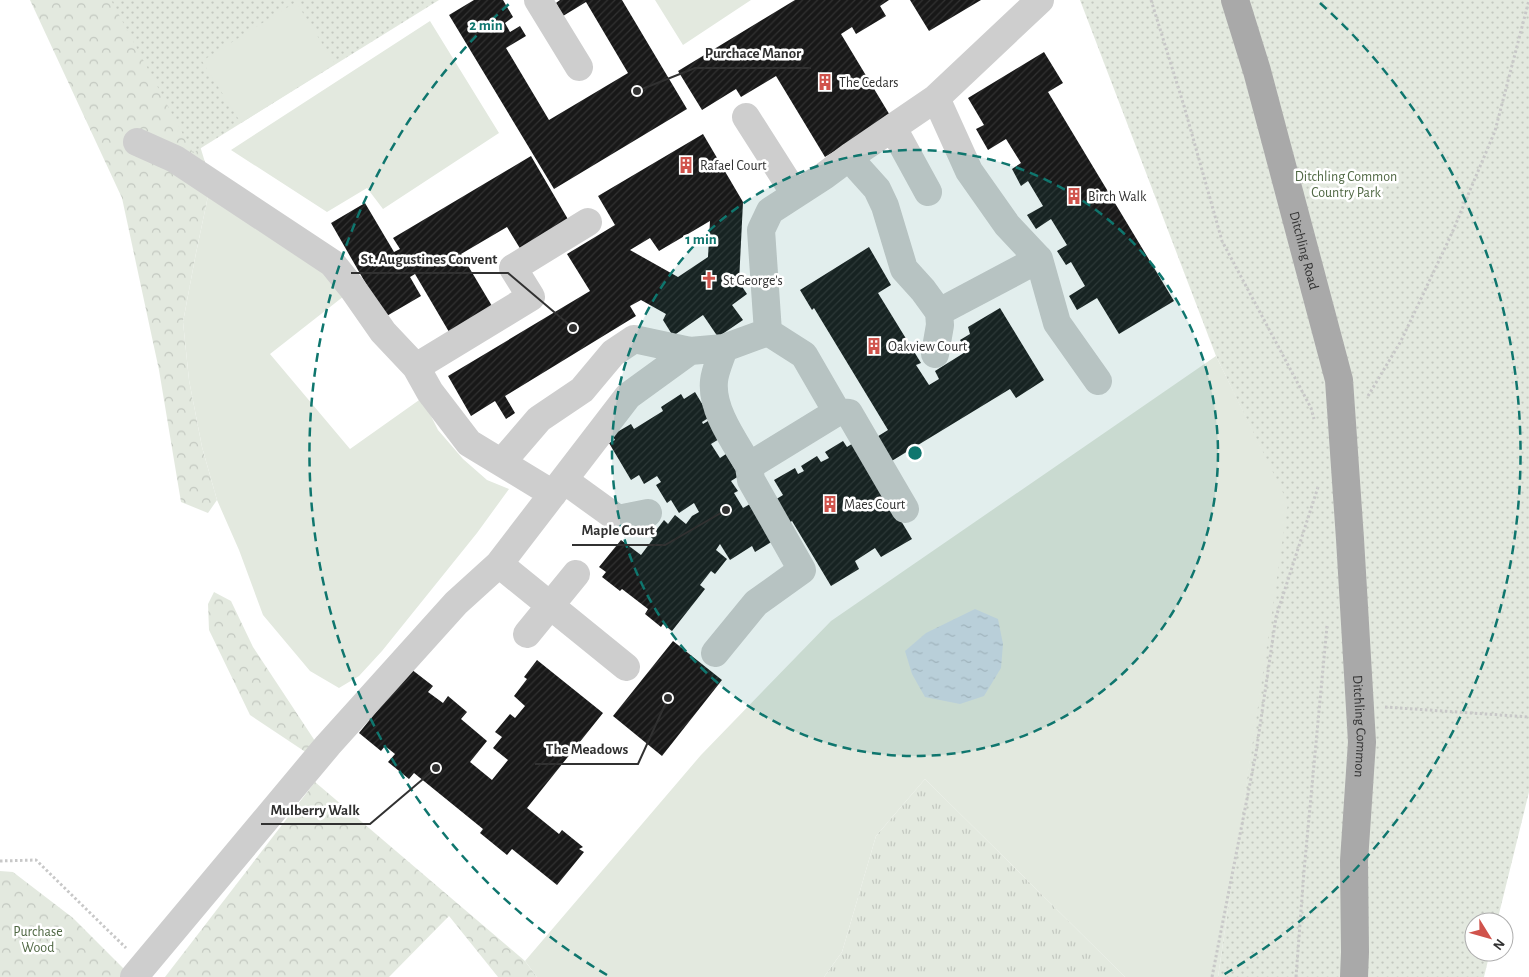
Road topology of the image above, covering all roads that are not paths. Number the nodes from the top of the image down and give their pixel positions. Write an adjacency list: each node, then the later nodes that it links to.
1 (538, 0): 4 (lane)
2 (1040, 0): 5 (lane)
3 (1235, 0): 24 (main road, Ditchling Road)
4 (579, 67)
5 (936, 98): 7 (lane); 13 (lane)
6 (746, 117): 11 (lane)
7 (893, 128): 9 (lane); 10 (lane)
8 (137, 142): 19 (lane)
9 (851, 156): 11 (lane); 14 (lane)
10 (928, 192)
11 (795, 194): 15 (lane)
12 (588, 222): 19 (lane)
13 (1039, 259): 14 (lane); 20 (lane)
14 (939, 312): 18 (lane)
15 (768, 332): 16 (lane); 21 (lane)
16 (724, 348): 17 (lane); 23 (lane)
17 (690, 351): 22 (lane); 25 (lane)
18 (935, 354)
19 (416, 367): 22 (lane)
20 (1098, 381)
21 (837, 412): 23 (lane); 26 (lane)
22 (502, 462): 25 (lane)
23 (749, 466): 32 (lane)
24 (1345, 475): 35 (main road, Ditchling Common)
25 (559, 487): 27 (lane); 28 (lane)
26 (905, 509)
27 (648, 512)
28 (499, 564): 30 (lane); 34 (lane)
29 (576, 574): 30 (lane)
30 (550, 606): 31 (lane); 33 (lane)
31 (527, 634)
32 (715, 653)
33 (626, 667)
34 (139, 971)
35 (1354, 977)

